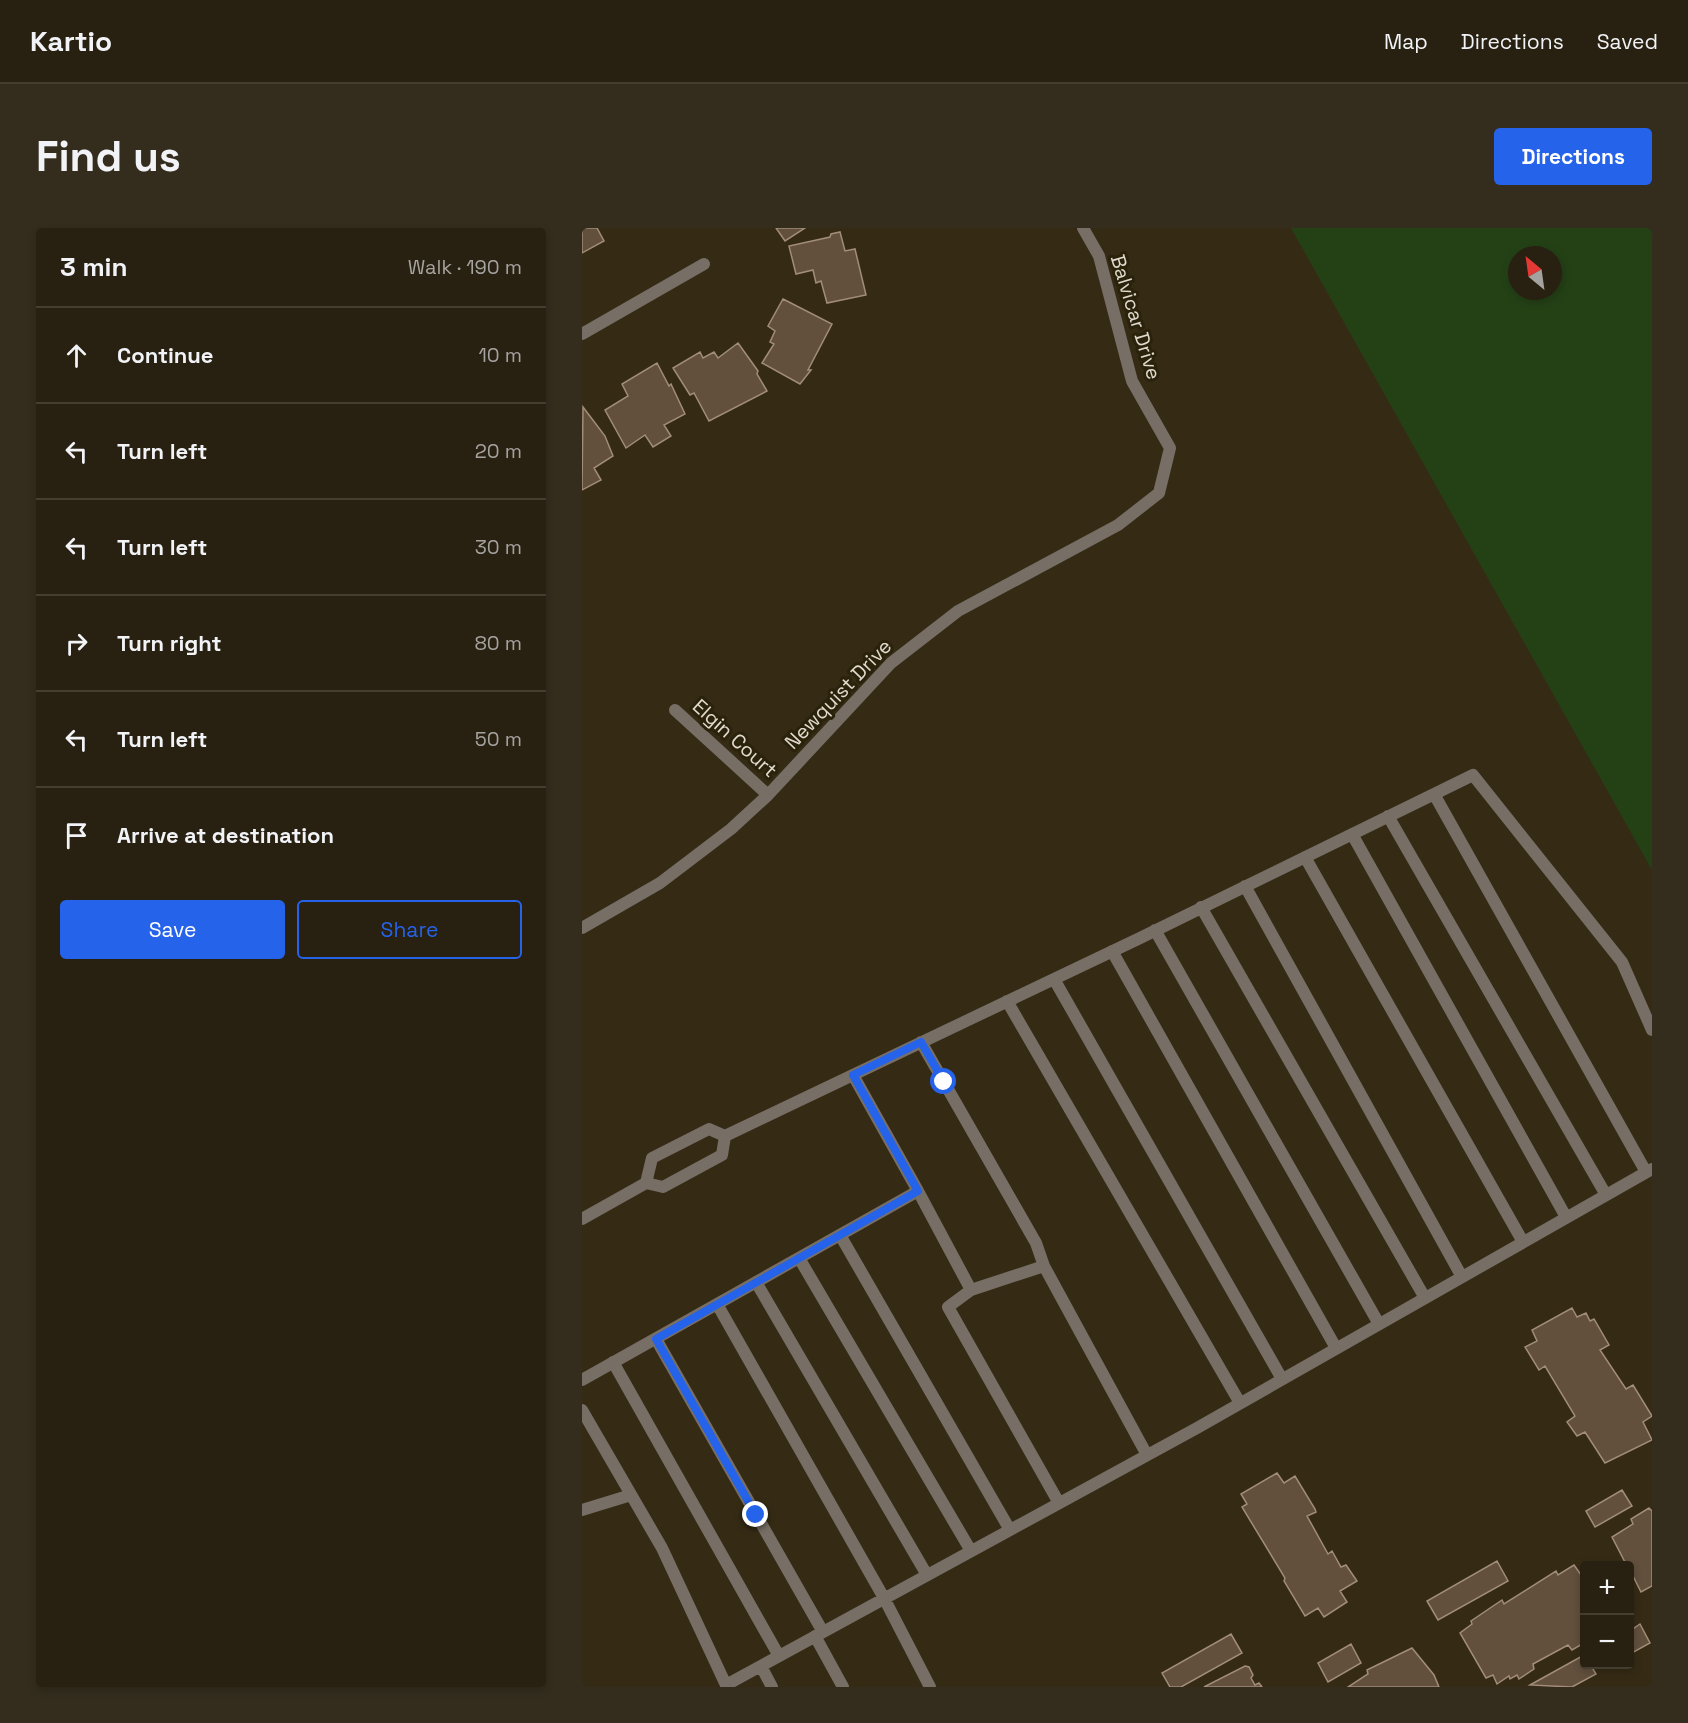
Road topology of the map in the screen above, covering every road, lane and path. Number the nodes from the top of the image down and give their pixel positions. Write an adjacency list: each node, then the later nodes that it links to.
1 (1083, 228): 4 (street, Balvicar Drive)
2 (704, 264): 3 (street)
3 (582, 334)
4 (1170, 448): 7 (street, Newquist Drive)
5 (675, 710): 7 (street, Elgin Court)
6 (1434, 794): 8 (street); 18 (street); 22 (street)
7 (768, 795): 13 (street, Newquist Drive)
8 (1388, 816): 9 (street); 25 (street)
9 (1352, 834): 10 (street); 26 (street)
10 (1305, 857): 11 (street); 29 (street)
11 (1245, 886): 12 (street); 32 (street)
12 (1201, 907): 14 (street); 35 (street)
13 (582, 928)
14 (1155, 930): 15 (street); 37 (street)
15 (1112, 951): 16 (street); 39 (street)
16 (1054, 979): 17 (street); 41 (street)
17 (1007, 1001): 19 (street); 43 (street)
18 (1652, 1030)
19 (921, 1042): 20 (street); 31 (street)
20 (853, 1075): 21 (street); 24 (street)
21 (725, 1136): 23 (street); 23 (street)
22 (1649, 1170): 25 (street)
23 (646, 1183): 27 (street)
24 (918, 1191): 28 (street); 34 (street)
25 (1606, 1195): 26 (street)
26 (1566, 1217): 29 (street)
27 (582, 1219)
28 (840, 1235): 30 (street); 49 (street)
29 (1523, 1242): 32 (street)
30 (799, 1258): 33 (street); 50 (street)
31 (1044, 1266): 34 (street); 45 (street)
32 (1462, 1277): 35 (street)
33 (756, 1282): 36 (street); 51 (street)
34 (971, 1290): 47 (street)
35 (1425, 1298): 37 (street)
36 (717, 1304): 38 (street); 52 (street)
37 (1379, 1324): 39 (street)
38 (656, 1339): 40 (street); 53 (street)
39 (1336, 1348): 41 (street)
40 (613, 1362): 42 (street); 54 (street)
41 (1282, 1379): 43 (street)
42 (582, 1380)
43 (1240, 1403): 45 (street)
44 (582, 1410): 46 (street)
45 (1147, 1455): 47 (street)
46 (631, 1495): 48 (street); 56 (street)
47 (1059, 1503): 49 (street)
48 (582, 1510)
49 (1010, 1530): 50 (street)
50 (971, 1551): 51 (street)
51 (927, 1575): 52 (street)
52 (884, 1598): 53 (street); 59 (street)
53 (819, 1634): 54 (street); 58 (street)
54 (779, 1656): 55 (street)
55 (761, 1666): 56 (street); 57 (street)
56 (726, 1686)
57 (772, 1687)
58 (843, 1687)
59 (930, 1687)

